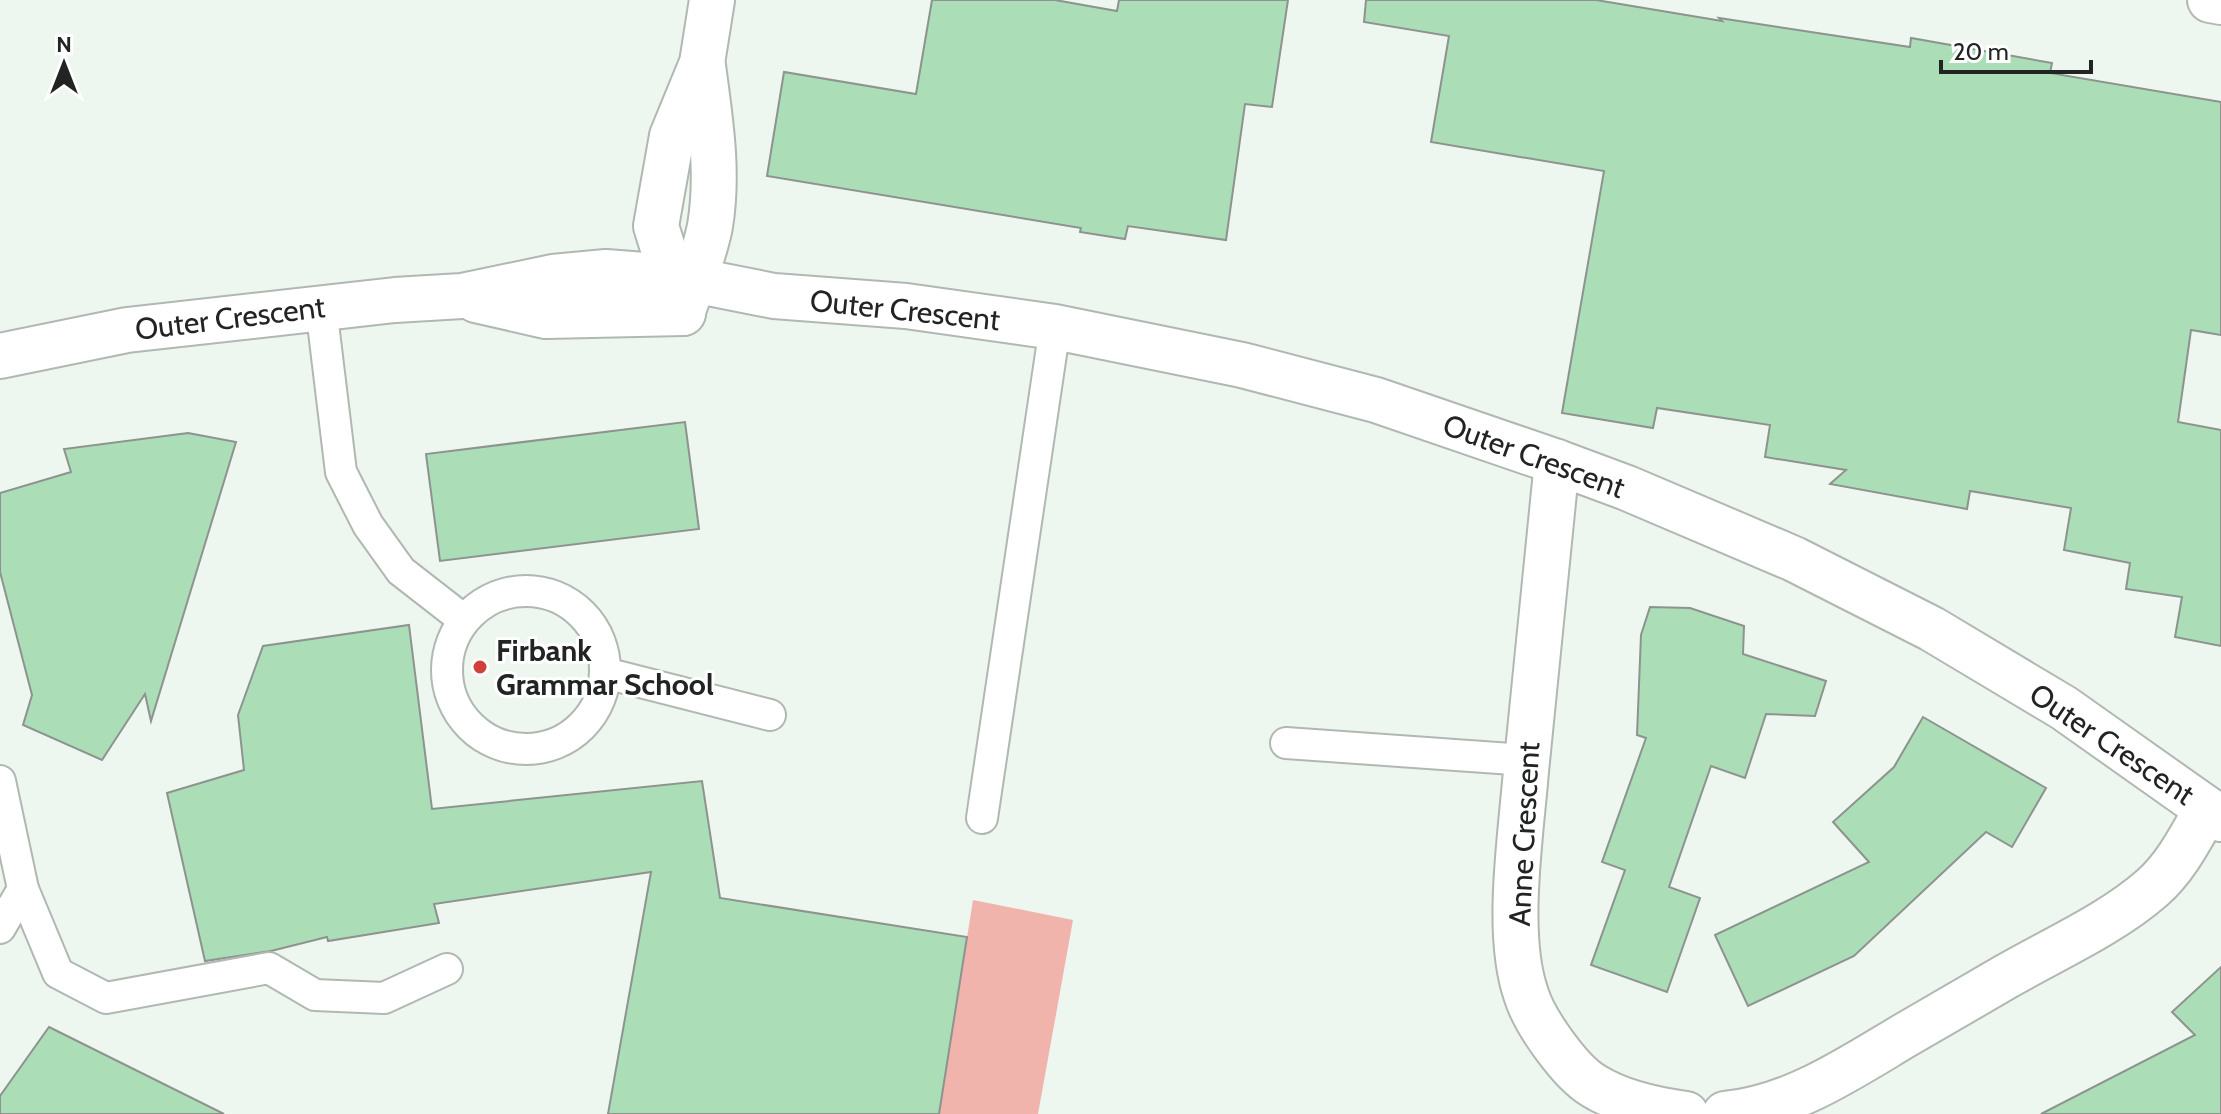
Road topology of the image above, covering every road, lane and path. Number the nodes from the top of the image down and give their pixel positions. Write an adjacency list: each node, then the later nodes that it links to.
1 (712, 0): 4 (street)
2 (2211, 0): 3 (street)
3 (2221, 2)
4 (683, 287): 5 (street, Outer Crescent); 6 (street, Outer Crescent)
5 (321, 307): 7 (street, Outer Crescent); 9 (lane)
6 (1055, 327): 8 (street, Outer Crescent); 16 (lane)
7 (0, 356)
8 (1557, 462): 13 (street, Anne Crescent); 15 (street, Outer Crescent)
9 (464, 620): 10 (lane); 10 (lane)
10 (605, 673): 11 (lane)
11 (770, 715)
12 (1286, 743): 13 (lane)
13 (1527, 760): 20 (street, Anne Crescent)
14 (0, 781): 17 (lane)
15 (2214, 814): 21 (street)
16 (982, 818)
17 (23, 889): 18 (lane); 19 (lane)
18 (0, 928)
19 (447, 969)
20 (1686, 1114)
21 (1725, 1114)

